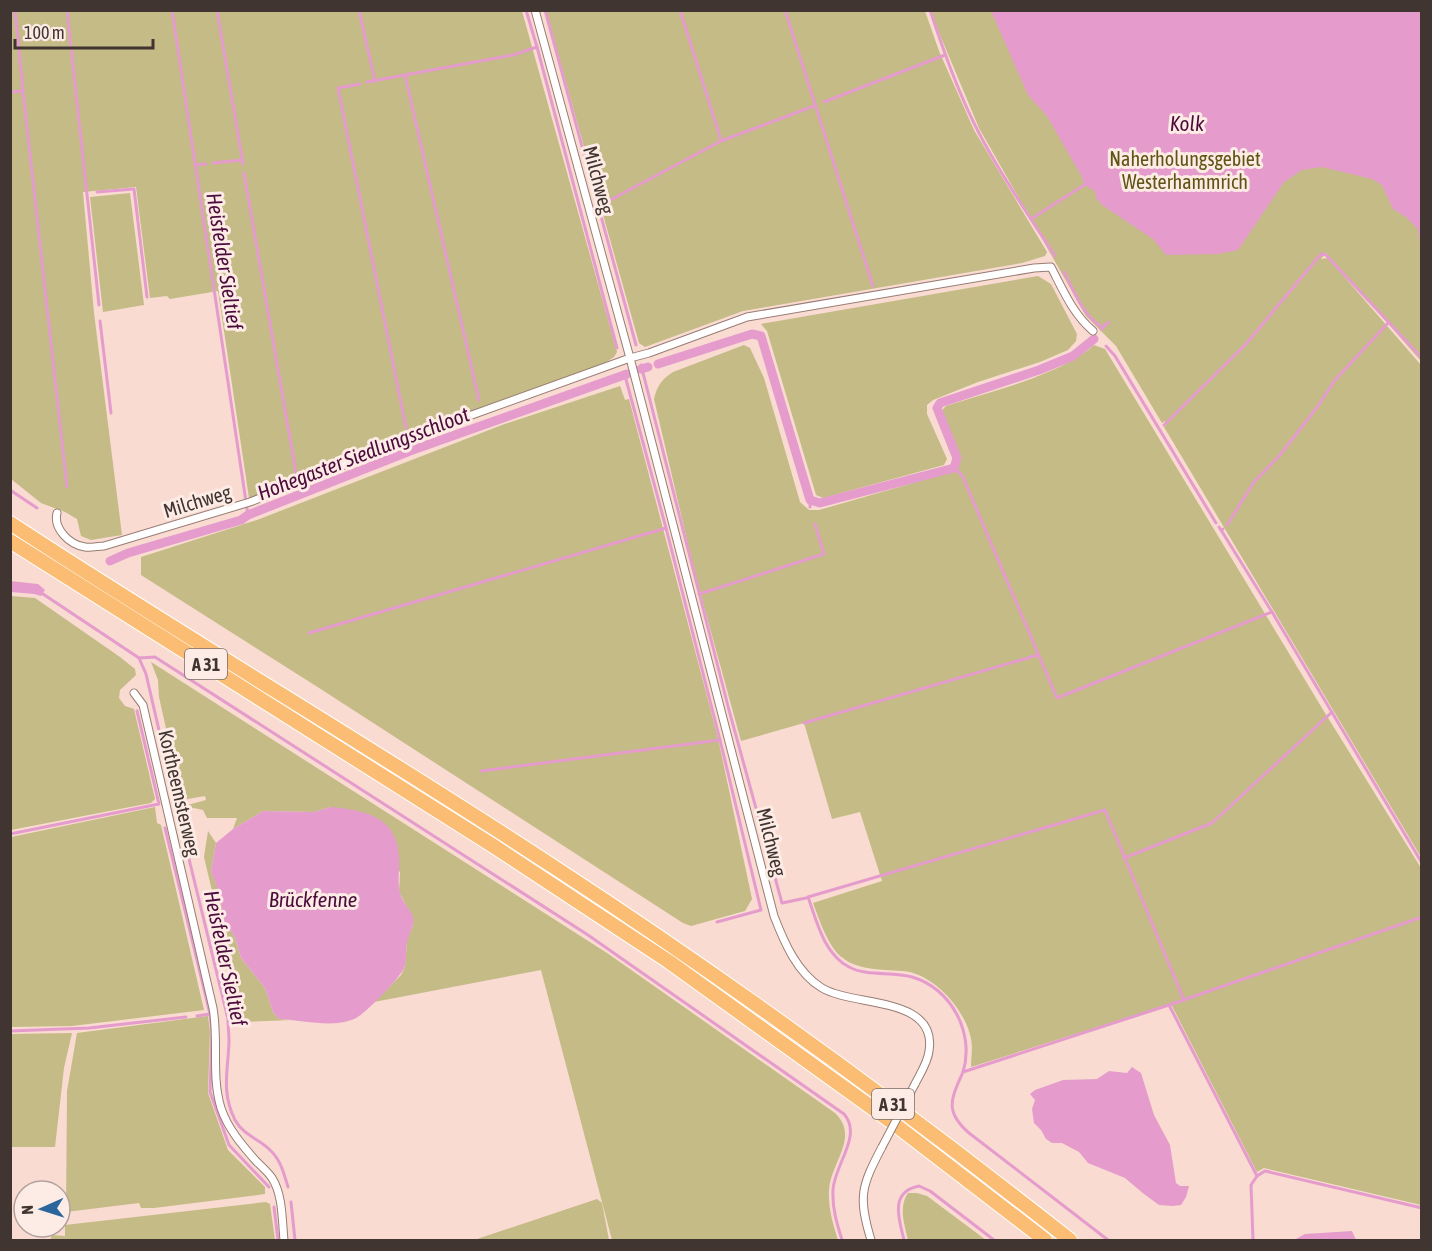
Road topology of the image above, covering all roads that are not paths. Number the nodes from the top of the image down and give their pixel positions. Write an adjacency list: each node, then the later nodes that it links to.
1 (535, 10): 3 (street, Milchweg)
2 (1093, 331): 3 (street)
3 (630, 358): 4 (street, Milchweg); 9 (street, Milchweg, bridge)
4 (57, 513)
5 (10, 523): 11 (highway, A 31)
6 (10, 541): 10 (highway, A 31)
7 (134, 693): 8 (street, Kortheemsterweg)
8 (284, 1240)
9 (871, 1240)
10 (1045, 1240)
11 (1070, 1240)

